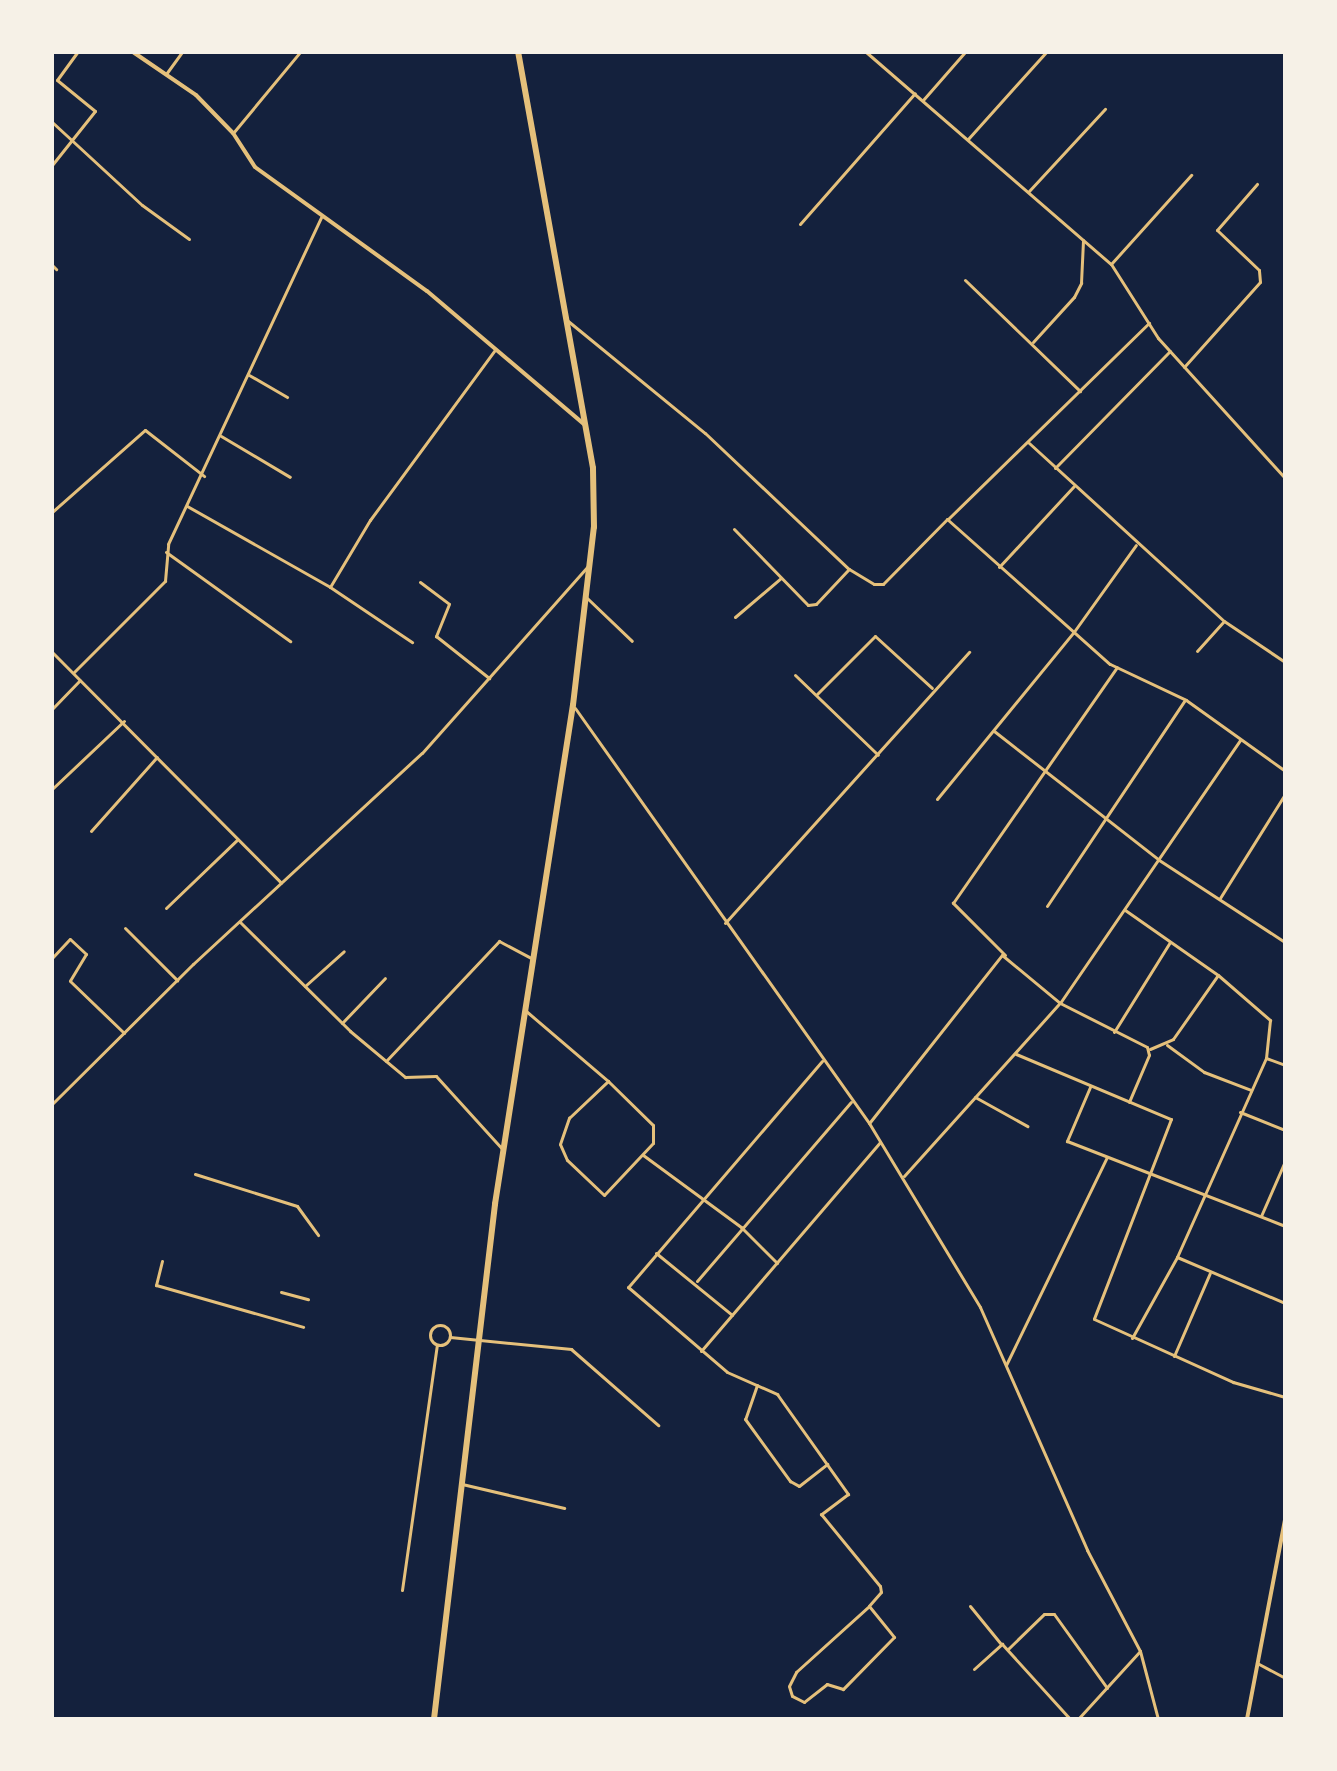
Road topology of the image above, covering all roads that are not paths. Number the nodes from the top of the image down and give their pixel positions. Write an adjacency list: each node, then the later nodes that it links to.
1 (77, 52): 10 (street)
2 (133, 52): 9 (street)
3 (182, 52): 9 (street)
4 (300, 52): 16 (street)
5 (518, 52): 29 (main road)
6 (866, 52): 12 (street)
7 (965, 52): 13 (street)
8 (1046, 52): 18 (street)
9 (166, 74): 16 (street)
10 (57, 80): 11 (street); 17 (street)
11 (52, 85)
12 (915, 93): 13 (street); 24 (street)
13 (923, 100): 18 (street)
14 (1105, 109): 22 (street)
15 (52, 122): 17 (street)
16 (233, 133): 23 (street)
17 (74, 138): 19 (street); 25 (street)
18 (968, 139): 22 (street)
19 (52, 165)
20 (1191, 175): 27 (street)
21 (1257, 184): 34 (street)
22 (1028, 191): 26 (street)
23 (321, 217): 32 (street); 35 (street)
24 (800, 224)
25 (189, 239)
26 (1083, 239): 27 (street); 31 (street)
27 (1111, 264): 30 (street)
28 (965, 280): 31 (street)
29 (565, 319): 38 (main road); 54 (street)
30 (1149, 323): 33 (street); 36 (street)
31 (1033, 342): 36 (street)
32 (495, 350): 38 (street); 57 (street)
33 (1170, 351): 34 (street); 41 (street)
34 (1184, 367): 44 (street)
35 (249, 375): 37 (street); 39 (street)
36 (1080, 391): 40 (street)
37 (287, 397)
38 (586, 426): 52 (main road)
39 (221, 436): 42 (street); 43 (street)
40 (1029, 443): 41 (street); 48 (street)
41 (1055, 468): 45 (street)
42 (204, 476): 46 (street); 47 (street)
43 (290, 477)
44 (1285, 478)
45 (1074, 486): 50 (street); 53 (street)
46 (187, 506): 51 (street); 57 (street)
47 (52, 512)
48 (947, 519): 53 (street); 54 (street)
49 (734, 529): 55 (street)
50 (1136, 545): 60 (street); 61 (street)
51 (166, 552): 62 (street); 70 (street)
52 (591, 563): 58 (main road); 72 (street)
53 (999, 567): 61 (street)
54 (849, 569): 55 (street)
55 (781, 577): 59 (street)
56 (420, 582): 72 (street)
57 (330, 587): 64 (street)
58 (587, 598): 63 (street); 77 (main road)
59 (735, 617)
60 (1224, 621): 65 (street); 68 (street)
61 (1073, 633): 69 (street); 80 (street)
62 (290, 641)
63 (632, 641)
64 (412, 642)
65 (1197, 651)
66 (52, 652): 70 (street)
67 (969, 652): 74 (street)
68 (1285, 662)
69 (1117, 667): 76 (street); 85 (street)
70 (74, 672): 73 (street)
71 (795, 675): 75 (street)
72 (489, 678): 93 (street)
73 (81, 679): 78 (street); 79 (street)
74 (933, 688): 75 (street); 82 (street)
75 (817, 694): 82 (street)
76 (1186, 700): 81 (street); 89 (street)
77 (573, 705): 99 (street); 105 (main road)
78 (52, 709)
79 (124, 721): 83 (street); 86 (street)
80 (994, 731): 85 (street); 88 (street)
81 (1241, 739): 84 (street); 92 (street)
82 (878, 755): 99 (street)
83 (157, 757): 90 (street); 91 (street)
84 (1285, 771)
85 (1046, 772): 89 (street); 106 (street)
86 (52, 789)
87 (1285, 794): 94 (street)
88 (937, 799)
89 (1105, 819): 92 (street); 95 (street)
90 (91, 831)
91 (237, 840): 93 (street); 96 (street)
92 (1159, 860): 94 (street); 97 (street)
93 (281, 883): 98 (street)
94 (1220, 898): 102 (street)
95 (1047, 906)
96 (166, 908)
97 (1125, 910): 101 (street); 111 (street)
98 (239, 922): 109 (street); 110 (street)
99 (725, 923): 121 (street)
100 (125, 928): 109 (street)
101 (1170, 942): 107 (street); 114 (street)
102 (1285, 942)
103 (344, 951): 110 (street)
104 (52, 958): 115 (street)
105 (531, 958): 112 (main road); 120 (street)
106 (1010, 959): 111 (street); 131 (street)
107 (1218, 975): 116 (street); 119 (street)
108 (385, 978): 113 (street)
109 (177, 980): 115 (street)
110 (305, 986): 113 (street)
111 (1060, 1003): 114 (street); 118 (street)
112 (524, 1009): 123 (street); 135 (main road)
113 (342, 1023): 120 (street)
114 (1114, 1032): 117 (street)
115 (124, 1033): 129 (street)
116 (1167, 1045): 117 (street); 125 (street)
117 (1149, 1049): 128 (street)
118 (1016, 1054): 124 (street); 126 (street)
119 (1266, 1058): 122 (street); 125 (street)
120 (386, 1061): 135 (street)
121 (822, 1061): 127 (street); 143 (street)
122 (1285, 1065)
123 (608, 1081): 136 (street); 136 (street)
124 (1090, 1087): 128 (street); 137 (street)
125 (1251, 1090): 130 (street)
126 (974, 1097): 132 (street); 141 (street)
127 (851, 1102): 131 (street); 146 (street)
128 (1129, 1102): 139 (street)
129 (52, 1104)
130 (1240, 1112): 133 (street); 142 (street)
131 (869, 1123): 134 (street)
132 (1027, 1126)
133 (1285, 1130)
134 (880, 1142): 141 (street); 151 (street)
135 (503, 1150): 161 (main road)
136 (643, 1155): 143 (street)
137 (1107, 1157): 139 (street); 165 (street)
138 (1285, 1161): 144 (street)
139 (1148, 1172): 142 (street); 160 (street)
140 (195, 1174): 147 (street)
141 (904, 1176): 165 (street)
142 (1202, 1192): 144 (street); 149 (street)
143 (700, 1202): 146 (street); 148 (street)
144 (1261, 1216): 145 (street)
145 (1285, 1226)
146 (741, 1227): 151 (street); 153 (street)
147 (318, 1235)
148 (656, 1253): 153 (street); 163 (street)
149 (1177, 1257): 152 (street); 160 (street)
150 (162, 1261): 158 (street)
151 (777, 1263): 157 (street)
152 (1210, 1273): 156 (street); 164 (street)
153 (697, 1281): 157 (street)
154 (281, 1292): 155 (street)
155 (308, 1299)
156 (1285, 1303)
157 (732, 1315): 163 (street)
158 (303, 1327)
159 (450, 1337): 161 (street); 162 (street); 162 (street)
160 (1132, 1338): 164 (street)
161 (478, 1344): 168 (street); 170 (main road)
162 (437, 1345): 173 (street)
163 (701, 1351): 166 (street)
164 (1174, 1356): 167 (street)
165 (1006, 1365): 178 (street)
166 (757, 1385): 169 (street); 169 (street)
167 (1285, 1397)
168 (658, 1425)
169 (827, 1464): 174 (street)
170 (462, 1484): 171 (street); 183 (main road)
171 (564, 1508)
172 (1285, 1519): 179 (street)
173 (402, 1590)
174 (869, 1606): 174 (street)
175 (970, 1606): 176 (street)
176 (1001, 1644): 177 (street); 180 (street)
177 (1008, 1649): 182 (street); 184 (street)
178 (1140, 1651): 182 (street); 186 (street)
179 (1256, 1662): 181 (street); 187 (street)
180 (974, 1669)
181 (1285, 1678)
182 (1107, 1688): 185 (street)
183 (434, 1719)
184 (1070, 1719)
185 (1078, 1719)
186 (1158, 1719)
187 (1247, 1719)

